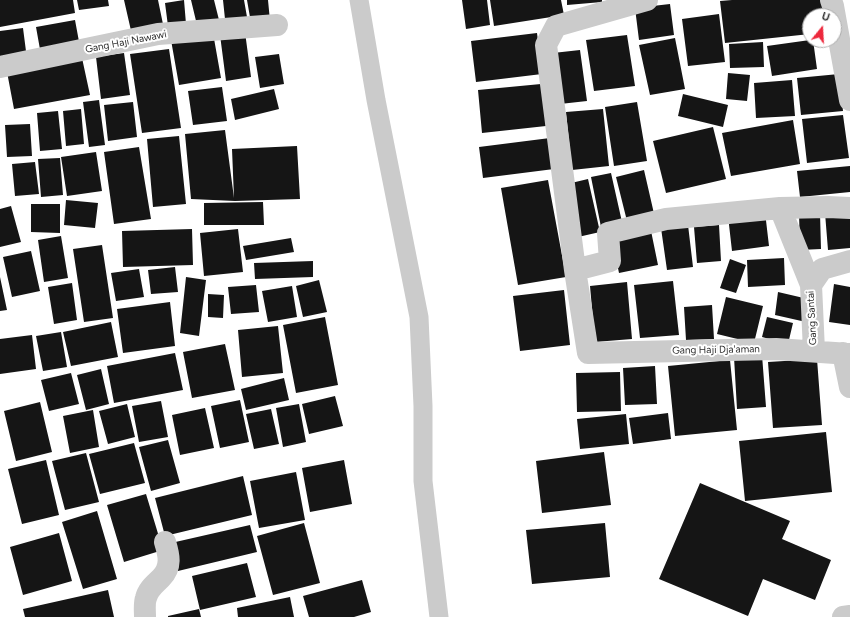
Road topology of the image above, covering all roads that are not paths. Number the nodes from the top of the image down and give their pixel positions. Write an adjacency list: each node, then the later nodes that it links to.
1 (359, 0): 18 (lane)
2 (647, 0): 10 (street)
3 (831, 0): 6 (street)
4 (277, 25): 5 (street, Gang Haji Nawawi)
5 (0, 67)
6 (850, 100)
7 (780, 208): 8 (street); 10 (street); 11 (street)
8 (850, 208)
9 (850, 261): 11 (street, Gang Santai)
10 (575, 270): 12 (street, Gang Haji Dja'aman)
11 (811, 285): 12 (street, Gang Santai)
12 (814, 351): 13 (street, Gang Haji Dja'aman)
13 (847, 353): 14 (street, Gang Haji Dja'aman)
14 (850, 387)
15 (165, 542): 17 (street)
16 (850, 616): 19 (street)
17 (145, 617)
18 (439, 617)
19 (842, 617)

